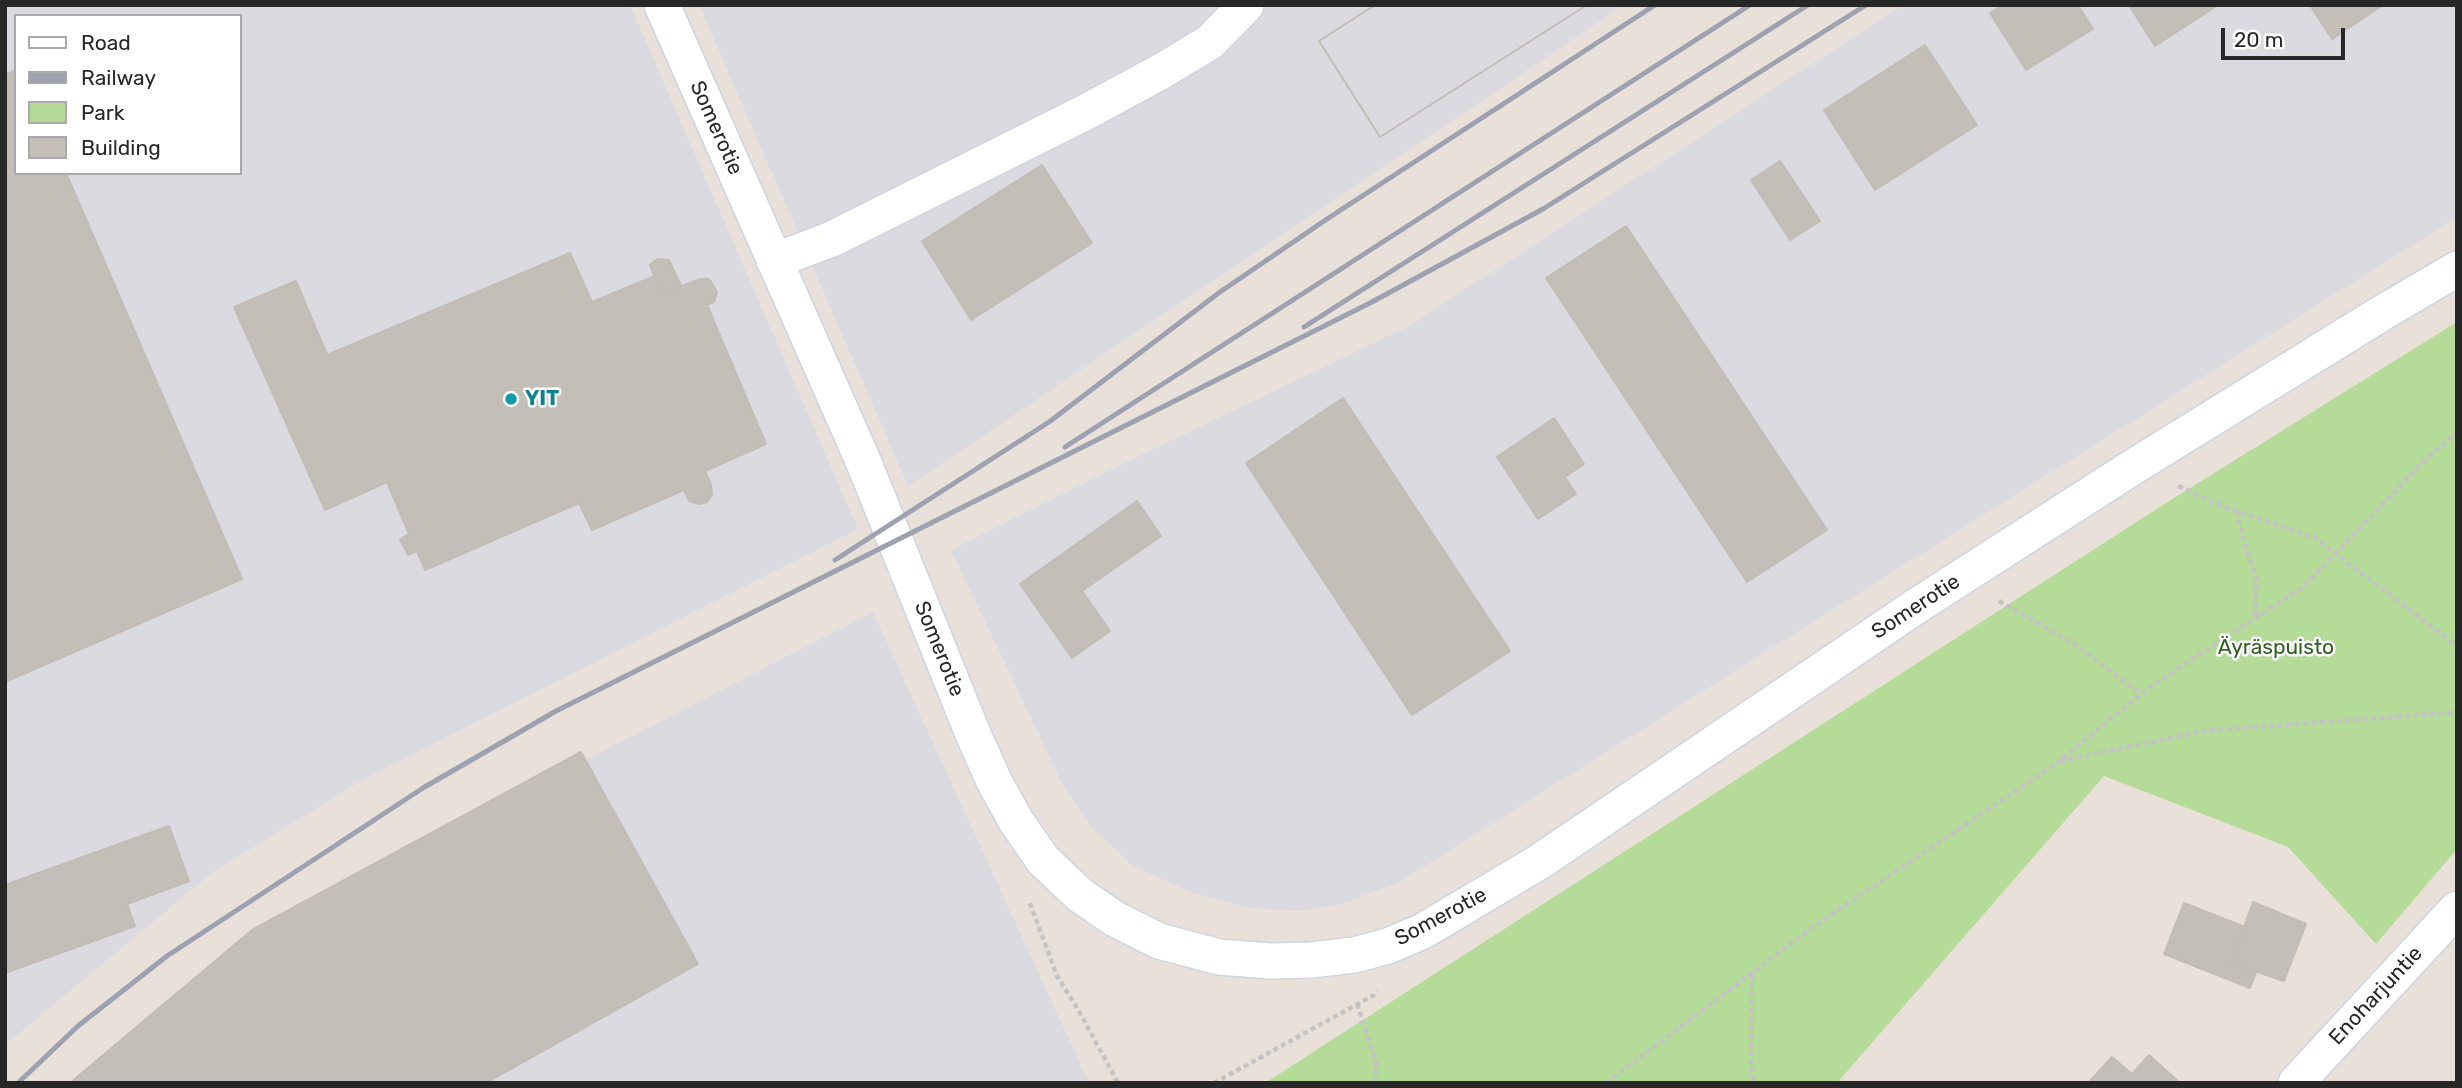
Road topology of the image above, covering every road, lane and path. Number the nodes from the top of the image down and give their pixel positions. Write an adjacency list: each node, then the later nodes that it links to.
1 (662, 5): 3 (street, Somerotie)
2 (1246, 5): 3 (street)
3 (775, 261): 9 (street, Somerotie)
4 (2457, 269): 6 (street, Somerotie)
5 (2457, 432): 8 (path)
6 (2133, 467): 7 (path); 9 (street, Somerotie)
7 (2237, 510): 8 (path); 10 (path)
8 (2335, 554): 10 (path); 11 (path)
9 (1962, 577): 12 (path)
10 (2255, 618): 12 (path)
11 (2457, 646)
12 (2141, 695): 14 (path)
13 (2457, 712): 14 (path)
14 (2060, 761): 17 (path)
15 (1029, 899): 20 (path)
16 (2457, 909): 25 (street, Enoharjuntie)
17 (1752, 973): 23 (path); 24 (path)
18 (1382, 985): 19 (path)
19 (1357, 1004): 21 (path); 22 (path)
20 (1118, 1083)
21 (1214, 1083)
22 (1375, 1083)
23 (1606, 1083)
24 (1754, 1083)
25 (2296, 1083)

